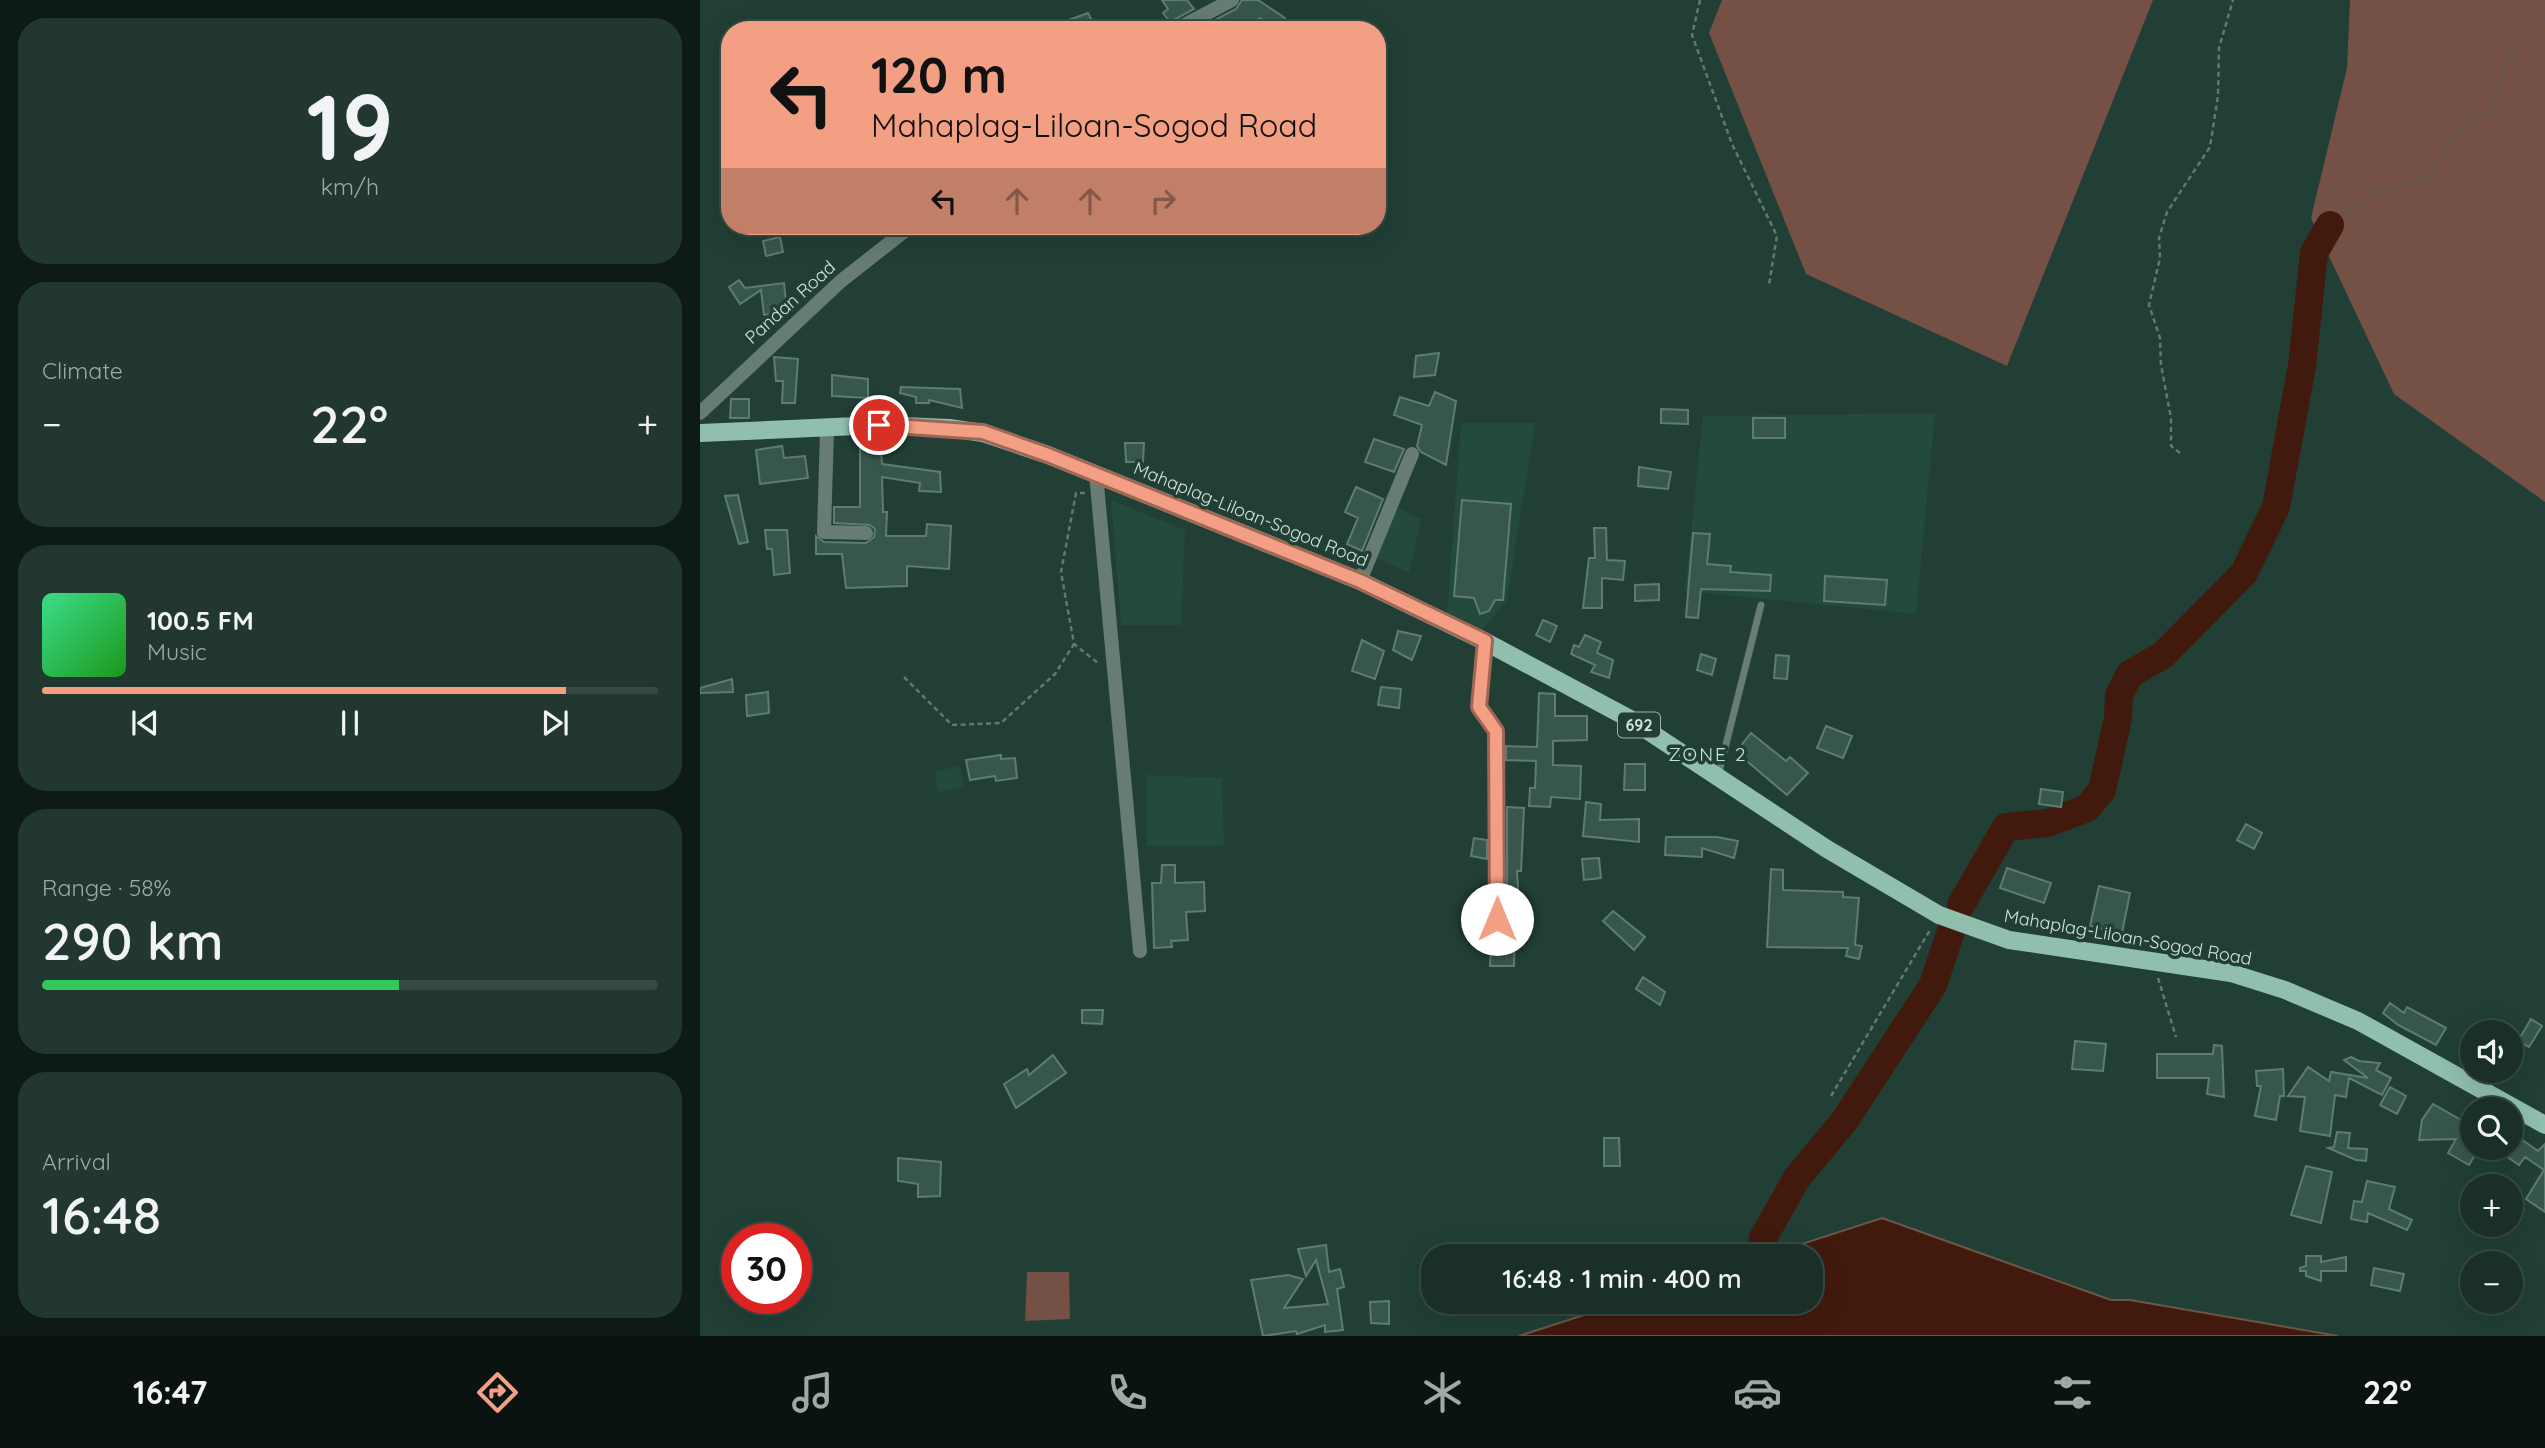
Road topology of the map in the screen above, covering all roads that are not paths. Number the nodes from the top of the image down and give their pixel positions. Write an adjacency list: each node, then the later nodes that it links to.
1 (1232, 0): 2 (street)
2 (1192, 21)
3 (900, 235): 4 (street, Pandan Road)
4 (700, 413)
5 (827, 430): 6 (main road, Mahaplag-Liloan-Sogod Road / 692); 8 (main road, Mahaplag-Liloan-Sogod Road / 692); 9 (street)
6 (700, 433)
7 (1412, 454): 10 (street)
8 (1096, 474): 10 (main road, Mahaplag-Liloan-Sogod Road / 692); 15 (street)
9 (866, 533)
10 (1360, 581): 12 (main road, Mahaplag-Liloan-Sogod Road / 692)
11 (1761, 605): 13 (lane)
12 (1485, 641): 13 (main road, Mahaplag-Liloan-Sogod Road / 692); 14 (street)
13 (1718, 777): 16 (main road, Mahaplag-Liloan-Sogod Road / 692)
14 (1497, 919)
15 (1140, 951)
16 (2545, 1125)

